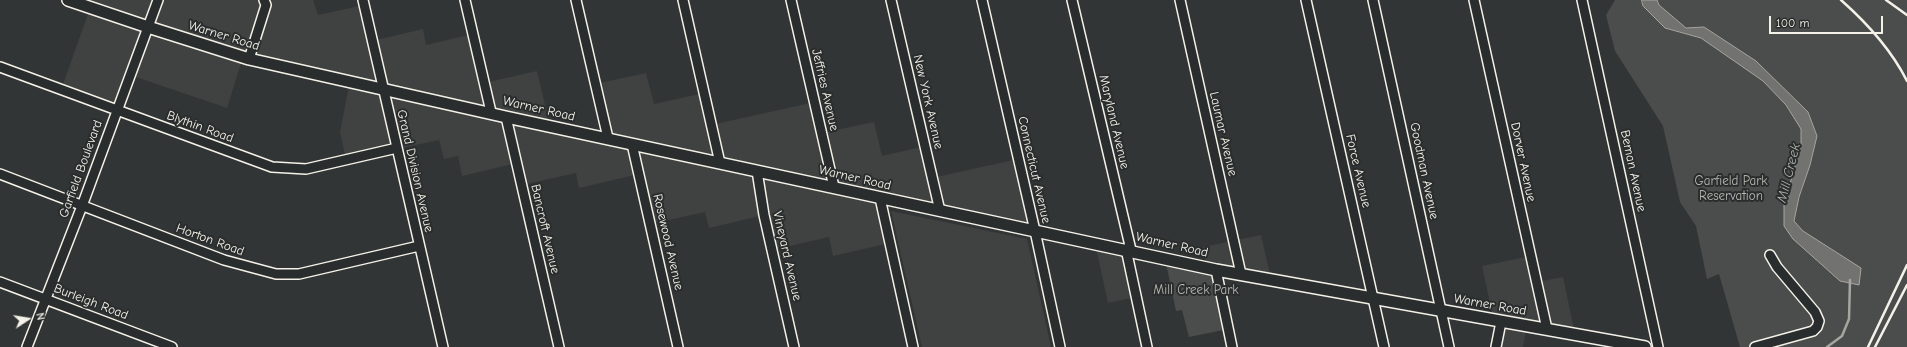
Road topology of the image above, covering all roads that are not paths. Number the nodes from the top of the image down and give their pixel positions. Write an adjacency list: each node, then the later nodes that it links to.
1 (68, 0): 17 (main road, Warner Road)
2 (158, 0): 17 (street, Garfield Boulevard)
3 (264, 0): 18 (street)
4 (363, 0): 20 (street, Grand Division Avenue)
5 (465, 0): 22 (street)
6 (576, 0): 24 (street)
7 (683, 0): 27 (street)
8 (791, 0): 30 (street, Jeffries Avenue)
9 (891, 0): 33 (street, New York Avenue)
10 (982, 0): 34 (street, Connecticut Avenue)
11 (1072, 0): 36 (street, Maryland Avenue)
12 (1180, 0): 39 (street, Laumar Avenue)
13 (1306, 0): 42 (street, Force Avenue)
14 (1373, 0): 43 (street, Goodman Avenue)
15 (1474, 0): 45 (street, Dorver Avenue)
16 (1582, 0): 60 (street, Beman Avenue)
17 (148, 27): 18 (main road, Warner Road); 21 (street, Garfield Boulevard)
18 (249, 59): 20 (main road, Warner Road)
19 (0, 67): 21 (street, Blythin Road)
20 (383, 89): 22 (main road, Warner Road); 26 (street, Grand Division Avenue)
21 (117, 110): 26 (street, Blythin Road); 32 (street, Garfield Boulevard)
22 (491, 112): 23 (main road, Warner Road)
23 (506, 117): 24 (main road, Warner Road); 49 (street, Bancroft Avenue)
24 (608, 138): 25 (main road, Warner Road)
25 (632, 144): 27 (main road, Warner Road); 50 (street, Rosewood Avenue)
26 (397, 148): 35 (street, Grand Division Avenue)
27 (720, 162): 28 (main road, Warner Road)
28 (757, 171): 30 (main road, Warner Road); 51 (street, Vineyard Avenue)
29 (0, 174): 32 (street, Horton Road)
30 (834, 187): 31 (main road, Warner Road)
31 (880, 198): 33 (main road, Warner Road); 52 (street)
32 (82, 206): 35 (street, Horton Road); 41 (street, Garfield Boulevard)
33 (940, 210): 34 (main road, Warner Road)
34 (1035, 231): 36 (main road, Warner Road); 53 (street, Connecticut Avenue)
35 (419, 246): 46 (street, Grand Division Avenue)
36 (1128, 250): 38 (main road, Warner Road); 54 (street, Maryland Avenue)
37 (1770, 255): 61 (street)
38 (1216, 270): 39 (main road, Warner Road); 55 (street)
39 (1241, 274): 42 (main road, Warner Road)
40 (0, 282): 41 (street, Burleigh Road)
41 (46, 299): 47 (street, Garfield Boulevard); 48 (street, Burleigh Road)
42 (1374, 299): 43 (main road, Warner Road); 56 (street, Force Avenue)
43 (1442, 310): 44 (main road, Warner Road); 57 (street, Goodman Avenue)
44 (1501, 322): 45 (main road, Warner Road); 58 (street)
45 (1547, 329): 59 (main road, Warner Road)
46 (440, 346)
47 (27, 347)
48 (172, 347)
49 (559, 347)
50 (678, 347)
51 (794, 347)
52 (913, 347)
53 (1060, 347)
54 (1147, 347)
55 (1232, 347)
56 (1384, 347)
57 (1449, 347)
58 (1496, 347)
59 (1645, 347)
60 (1658, 347)
61 (1755, 347)

